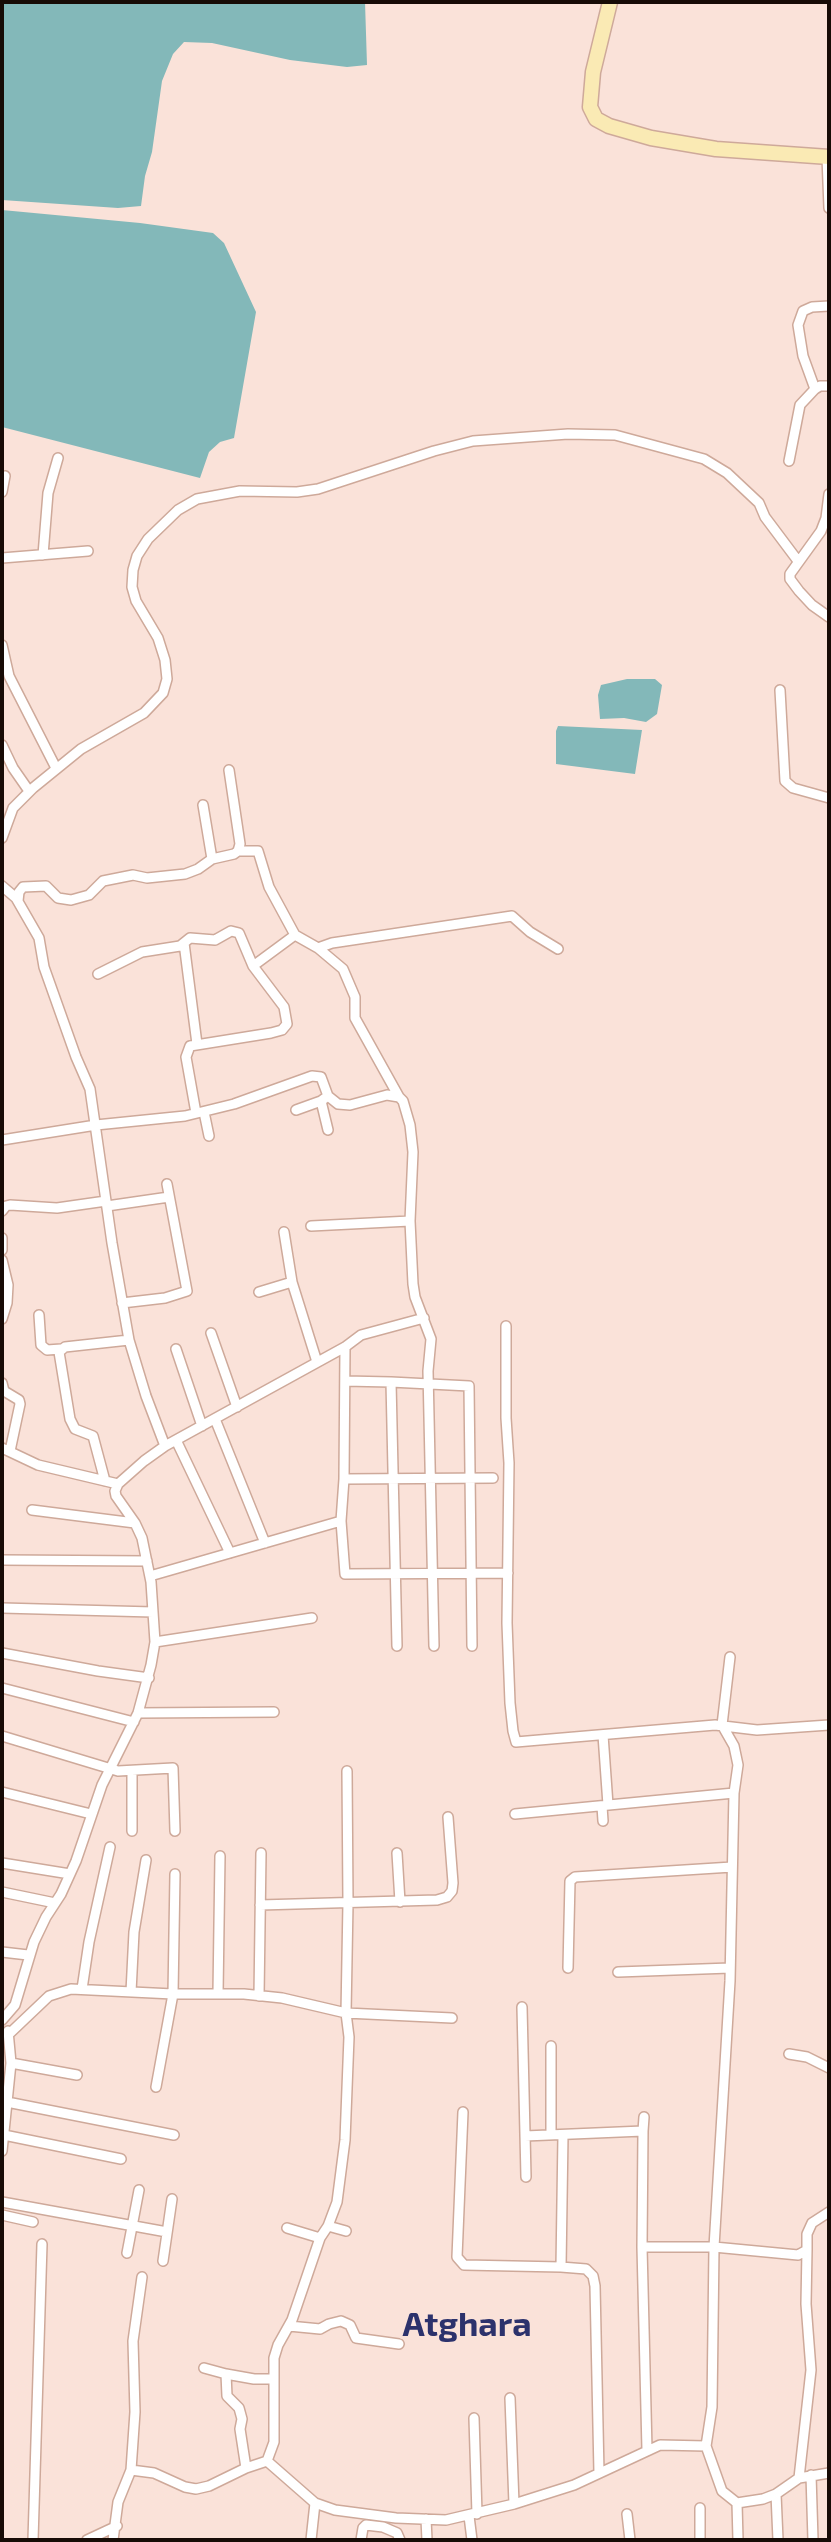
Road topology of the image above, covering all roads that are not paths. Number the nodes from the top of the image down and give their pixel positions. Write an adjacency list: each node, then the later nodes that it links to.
1 (610, 2): 2 (main road)
2 (828, 157): 3 (street)
3 (829, 208)
4 (829, 306): 6 (street)
5 (829, 386): 6 (street)
6 (815, 389): 8 (street)
7 (58, 458): 14 (street)
8 (789, 461)
9 (5, 476): 10 (street)
10 (2, 492)
11 (829, 494): 12 (street)
12 (827, 519): 16 (street)
13 (88, 551): 14 (street)
14 (43, 555): 15 (street)
15 (2, 558)
16 (798, 561): 17 (street); 21 (street)
17 (829, 617)
18 (2, 645): 21 (street)
19 (780, 690): 24 (street)
20 (2, 745): 23 (street)
21 (56, 768): 23 (street)
22 (229, 770): 29 (street)
23 (29, 791): 27 (street)
24 (829, 798)
25 (203, 805): 30 (street)
26 (2, 807): 27 (street)
27 (11, 814): 28 (street)
28 (2, 838)
29 (238, 851): 30 (street); 33 (street)
30 (212, 859): 32 (street)
31 (2, 886): 32 (street)
32 (18, 901): 44 (street)
33 (295, 935): 35 (street); 37 (street)
34 (184, 943): 37 (street); 38 (street); 39 (street)
35 (318, 948): 36 (street); 40 (street)
36 (558, 949)
37 (253, 966): 39 (street)
38 (98, 974)
39 (197, 1044): 43 (street)
40 (399, 1097): 41 (street); 52 (street)
41 (325, 1099): 42 (street); 43 (street); 45 (street)
42 (296, 1110)
43 (200, 1112): 44 (street); 46 (street)
44 (96, 1125): 47 (street); 50 (street)
45 (328, 1130)
46 (209, 1136)
47 (2, 1140)
48 (167, 1184): 49 (street)
49 (169, 1197): 50 (street); 61 (street)
50 (106, 1204): 51 (street); 61 (street)
51 (2, 1211)
52 (410, 1221): 53 (street); 63 (street)
53 (311, 1226)
54 (284, 1232): 58 (street)
55 (2, 1238): 56 (street)
56 (2, 1250)
57 (2, 1260): 60 (street)
58 (292, 1282): 59 (street); 71 (street)
59 (259, 1292)
60 (5, 1299): 64 (street)
61 (122, 1303): 67 (street)
62 (39, 1315): 69 (street)
63 (424, 1318): 68 (street); 75 (street)
64 (2, 1319)
65 (506, 1326): 99 (street)
66 (211, 1333): 76 (street)
67 (129, 1340): 69 (street); 80 (street)
68 (345, 1347): 71 (street); 72 (street)
69 (61, 1349): 87 (street)
70 (176, 1349): 78 (street)
71 (317, 1362): 76 (street)
72 (345, 1381): 73 (street); 85 (street)
73 (391, 1382): 75 (street); 86 (street)
74 (2, 1383): 81 (street)
75 (428, 1384): 82 (street); 83 (street)
76 (237, 1407): 77 (street)
77 (215, 1419): 78 (street); 92 (street)
78 (202, 1426): 79 (street)
79 (176, 1440): 80 (street); 93 (street)
80 (165, 1446): 88 (street)
81 (6, 1450): 87 (street)
82 (430, 1478): 83 (street); 86 (street); 97 (street)
83 (470, 1478): 84 (street); 98 (street)
84 (493, 1478)
85 (344, 1479): 86 (street); 90 (street)
86 (393, 1479): 96 (street)
87 (105, 1481): 88 (street)
88 (118, 1484): 91 (street)
89 (32, 1510): 91 (street)
90 (341, 1521): 92 (street); 96 (street)
91 (135, 1523): 95 (street)
92 (265, 1543): 93 (street)
93 (230, 1553): 100 (street)
94 (2, 1560): 95 (street)
95 (147, 1561): 100 (street)
96 (395, 1573): 97 (street); 105 (street)
97 (432, 1573): 98 (street); 106 (street)
98 (472, 1573): 99 (street); 107 (street)
99 (508, 1573): 116 (street)
100 (150, 1576): 102 (street)
101 (2, 1608): 102 (street)
102 (153, 1612): 104 (street)
103 (312, 1618): 104 (street)
104 (155, 1642): 110 (street)
105 (397, 1646)
106 (434, 1646)
107 (472, 1646)
108 (2, 1653): 110 (street)
109 (730, 1657): 114 (street)
110 (149, 1678): 113 (street)
111 (2, 1688): 113 (street)
112 (274, 1712): 113 (street)
113 (136, 1718): 118 (street)
114 (722, 1725): 115 (street); 116 (street); 122 (street)
115 (829, 1725)
116 (603, 1735): 123 (street)
117 (2, 1736): 118 (street)
118 (111, 1768): 119 (street); 124 (street)
119 (132, 1771): 128 (street); 129 (street)
120 (347, 1771): 142 (street)
121 (2, 1792): 124 (street)
122 (734, 1793): 123 (street); 136 (street)
123 (605, 1806): 125 (street); 127 (street)
124 (91, 1814): 137 (street)
125 (515, 1814)
126 (448, 1817): 140 (street)
127 (603, 1821)
128 (132, 1831)
129 (175, 1831)
130 (110, 1847): 149 (street)
131 (261, 1853): 143 (street)
132 (397, 1853): 140 (street)
133 (220, 1856): 151 (street)
134 (146, 1860): 150 (street)
135 (2, 1863): 137 (street)
136 (732, 1867): 146 (street); 147 (street)
137 (70, 1874): 141 (street)
138 (175, 1874): 152 (street)
139 (2, 1892): 141 (street)
140 (400, 1902): 142 (street)
141 (55, 1903): 145 (street)
142 (348, 1903): 143 (street); 155 (street)
143 (260, 1905): 153 (street)
144 (2, 1952): 145 (street)
145 (28, 1955): 156 (street)
146 (568, 1968)
147 (730, 1968): 148 (street); 191 (street)
148 (618, 1972)
149 (82, 1989): 150 (street); 158 (street)
150 (131, 1992): 152 (street)
151 (218, 1993): 152 (street); 153 (street)
152 (173, 1994): 164 (street)
153 (259, 1996): 155 (street)
154 (522, 2007): 173 (street)
155 (346, 2013): 157 (street); 184 (street)
156 (4, 2018): 158 (street)
157 (452, 2018)
158 (9, 2034): 161 (street)
159 (551, 2046): 171 (street)
160 (789, 2054): 162 (street)
161 (11, 2063): 163 (street); 165 (street)
162 (829, 2068)
163 (77, 2075)
164 (156, 2087)
165 (7, 2102): 169 (street); 170 (street)
166 (463, 2112): 195 (street)
167 (644, 2117): 168 (street)
168 (643, 2131): 172 (street); 190 (street)
169 (4, 2135): 174 (street); 175 (street)
170 (174, 2135)
171 (551, 2135): 172 (street); 173 (street)
172 (563, 2135): 195 (street)
173 (525, 2136): 176 (street)
174 (2, 2151)
175 (121, 2159)
176 (526, 2177)
177 (139, 2190): 183 (street)
178 (172, 2199): 187 (street)
179 (2, 2202): 183 (street)
180 (829, 2212): 192 (street)
181 (2, 2215): 182 (street)
182 (33, 2222)
183 (132, 2226): 187 (street); 193 (street)
184 (328, 2226): 186 (street); 188 (street)
185 (287, 2228): 188 (street)
186 (346, 2231)
187 (167, 2232): 194 (street)
188 (320, 2238): 197 (street)
189 (42, 2244): 224 (street)
190 (642, 2247): 191 (street); 205 (street)
191 (714, 2247): 192 (street); 204 (street)
192 (807, 2250): 212 (street)
193 (127, 2253)
194 (163, 2261)
195 (561, 2267): 209 (street)
196 (142, 2277): 208 (street)
197 (289, 2326): 198 (street); 201 (street)
198 (399, 2344)
199 (204, 2368): 200 (street)
200 (226, 2374): 201 (street); 207 (street)
201 (273, 2379): 206 (street)
202 (510, 2398): 216 (street)
203 (474, 2418): 219 (street)
204 (706, 2446): 205 (street); 215 (street)
205 (647, 2450): 209 (street)
206 (267, 2461): 207 (street); 214 (street)
207 (246, 2468): 208 (street)
208 (131, 2470): 222 (street)
209 (599, 2473): 216 (street)
210 (829, 2473): 211 (street)
211 (811, 2475): 212 (street); 236 (street)
212 (799, 2478): 213 (street)
213 (776, 2494): 215 (street); 235 (street)
214 (315, 2503): 220 (street); 227 (street)
215 (737, 2503): 234 (street)
216 (514, 2504): 219 (street)
217 (700, 2508): 233 (street)
218 (627, 2514): 232 (street)
219 (473, 2515): 221 (street); 231 (street)
220 (384, 2516): 221 (street); 223 (street)
221 (426, 2519): 230 (street)
222 (117, 2526): 225 (street); 226 (street)
223 (383, 2527): 228 (street); 229 (street)
224 (33, 2540)
225 (87, 2540)
226 (113, 2540)
227 (311, 2540)
228 (361, 2540)
229 (400, 2540)
230 (427, 2540)
231 (472, 2540)
232 (630, 2540)
233 (700, 2540)
234 (738, 2540)
235 (778, 2540)
236 (813, 2540)

